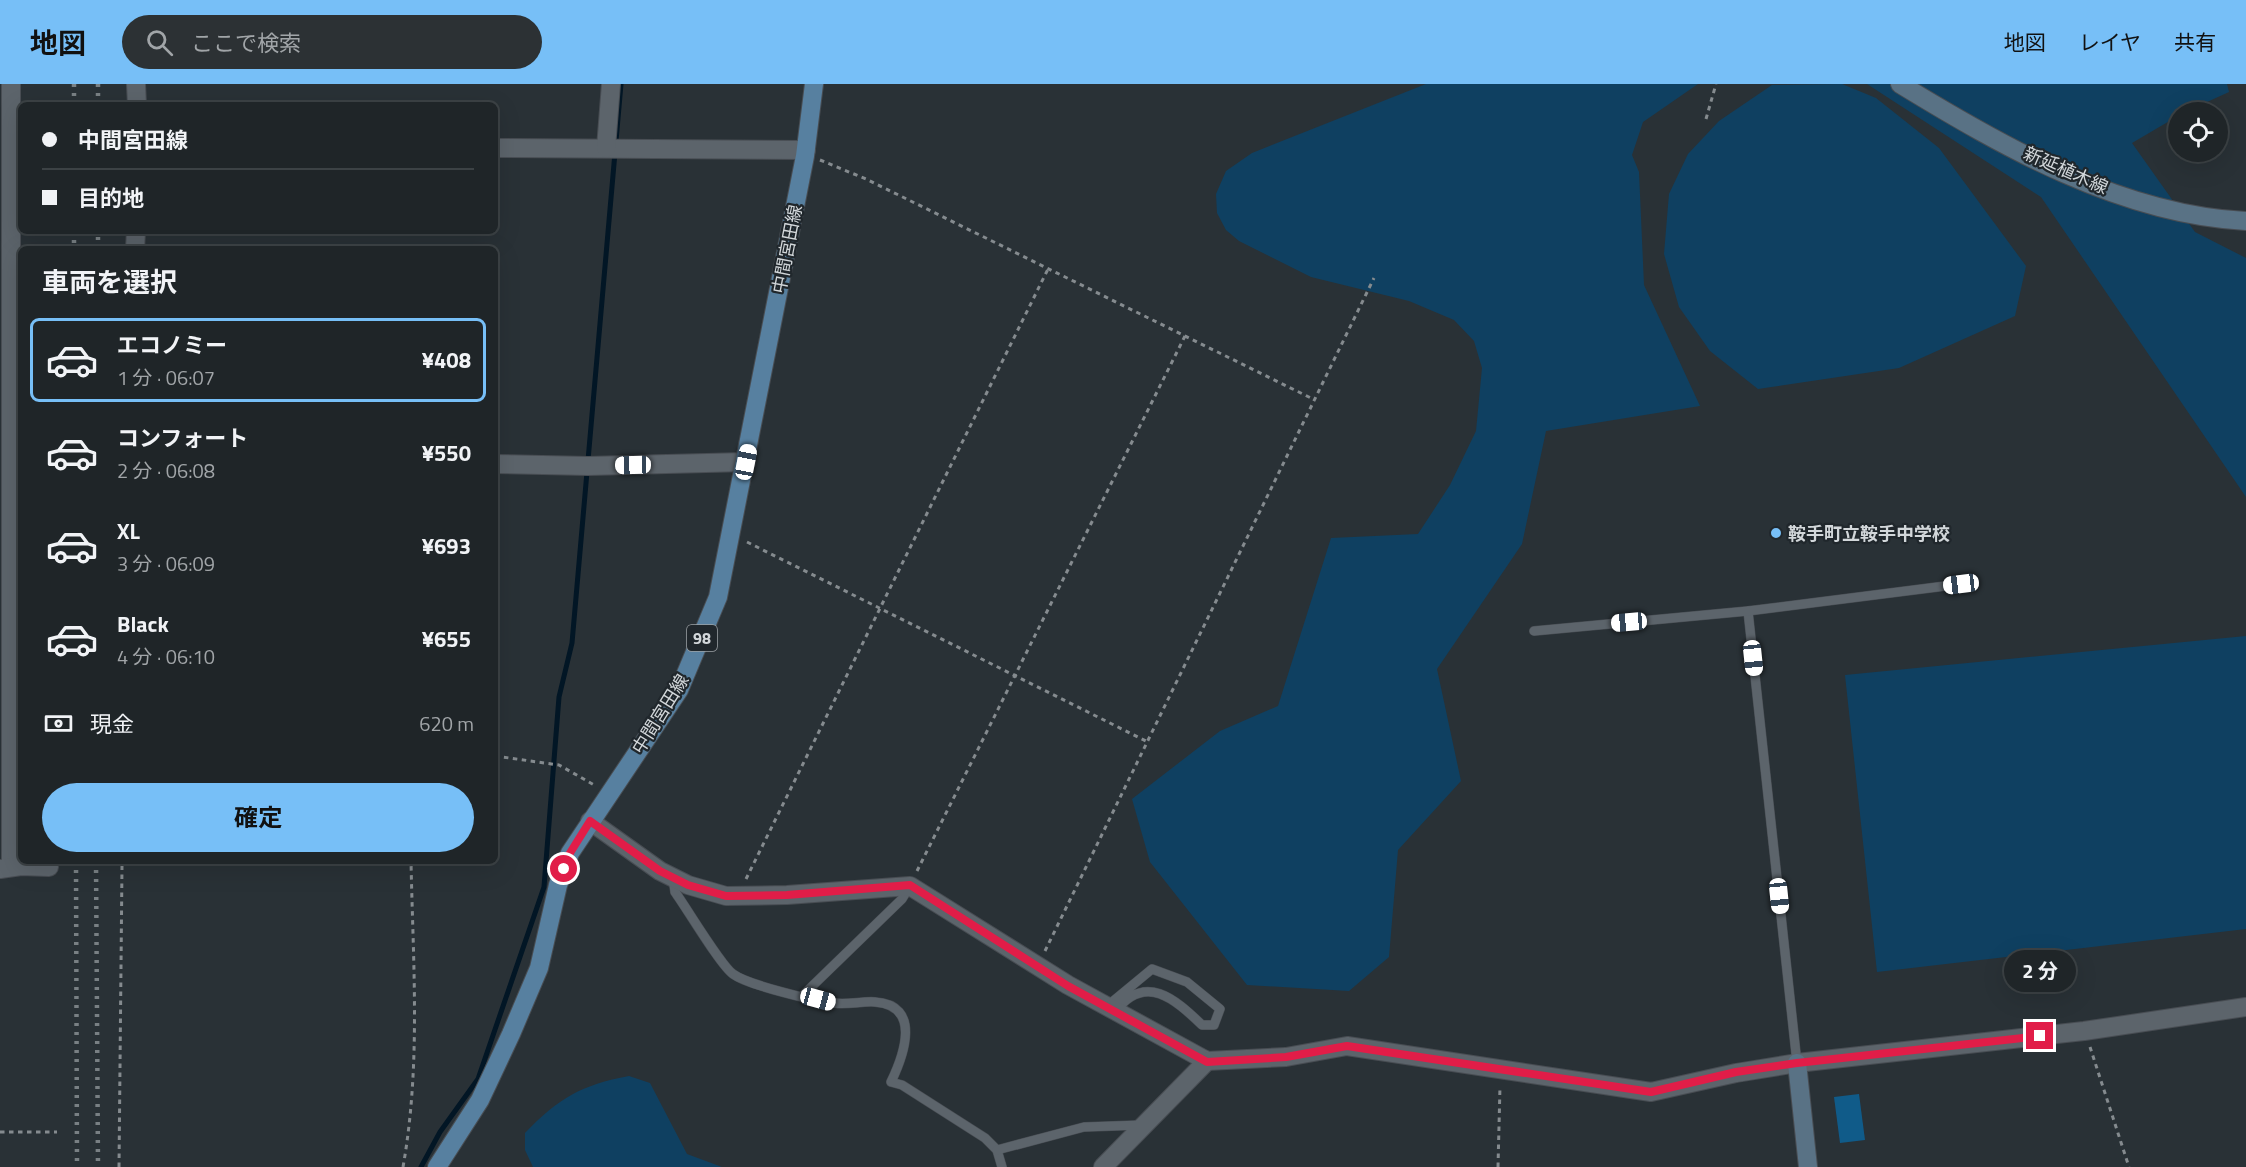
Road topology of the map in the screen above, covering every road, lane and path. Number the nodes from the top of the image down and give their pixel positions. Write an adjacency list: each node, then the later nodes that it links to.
1 (11, 84): 11 (street)
2 (136, 84): 7 (street)
3 (611, 84): 10 (street)
4 (814, 84): 12 (main road, 中間宮田線 / 98)
5 (1716, 84): 8 (path)
6 (1900, 84): 13 (main road, 新延植木線)
7 (137, 102)
8 (1706, 119)
9 (498, 148): 10 (street)
10 (606, 148): 12 (street)
11 (11, 153): 25 (street)
12 (806, 153): 14 (path); 18 (main road, 中間宮田線 / 98)
13 (2246, 221)
14 (1048, 269): 16 (path); 22 (path)
15 (1374, 278): 17 (path)
16 (1185, 336): 17 (path); 26 (path)
17 (1315, 400): 27 (path)
18 (746, 462): 19 (street); 20 (main road, 中間宮田線 / 98)
19 (498, 464)
20 (731, 536): 22 (path); 29 (main road, 中間宮田線 / 98)
21 (1961, 584): 23 (lane)
22 (880, 608): 26 (path); 37 (path)
23 (1748, 611): 24 (lane); 44 (lane)
24 (1534, 631)
25 (5, 644): 34 (street)
26 (1016, 676): 27 (path); 36 (path)
27 (1148, 742): 38 (path)
28 (498, 756): 29 (path)
29 (608, 793): 30 (main road, 中間宮田線 / 98)
30 (590, 821): 35 (street); 52 (main road, 中間宮田線 / 98)
31 (123, 864): 50 (path)
32 (411, 864): 51 (path)
33 (49, 867): 34 (street)
34 (5, 868)
35 (673, 878): 37 (street); 39 (lane)
36 (910, 885): 37 (street); 38 (street); 39 (lane)
37 (742, 896)
38 (1038, 966): 41 (street)
39 (803, 995): 49 (lane)
40 (2246, 1007): 42 (street)
41 (1111, 1010): 41 (lane); 43 (street)
42 (2084, 1031): 44 (street); 57 (path)
43 (1207, 1062): 45 (street); 46 (street)
44 (1797, 1063): 45 (street); 56 (main road)
45 (1500, 1070): 55 (path)
46 (1144, 1125): 49 (lane); 54 (street)
47 (0, 1132): 48 (path)
48 (57, 1132)
49 (997, 1150): 53 (lane)
50 (119, 1167)
51 (403, 1167)
52 (437, 1167)
53 (1002, 1167)
54 (1102, 1167)
55 (1498, 1167)
56 (1808, 1167)
57 (2129, 1167)

